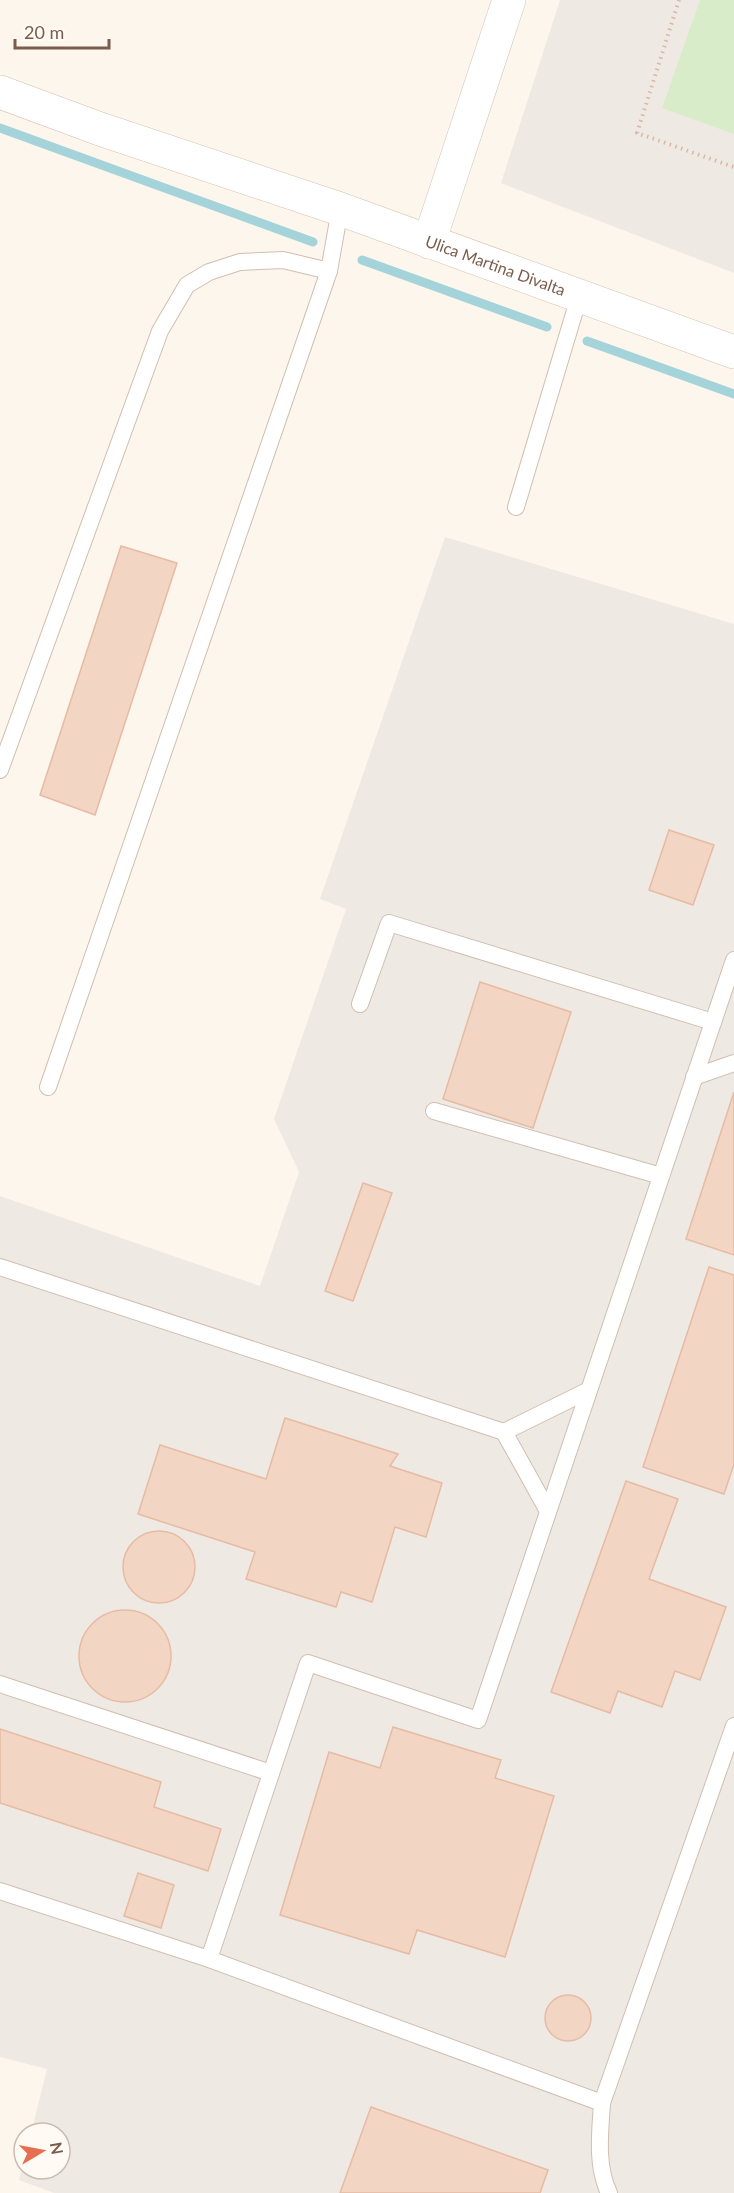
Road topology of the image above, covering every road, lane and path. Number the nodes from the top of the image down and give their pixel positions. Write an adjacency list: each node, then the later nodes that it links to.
1 (508, 0): 6 (main road, Ulica Martina Divalta)
2 (679, 0): 4 (path)
3 (0, 92): 5 (main road)
4 (734, 167)
5 (340, 209): 6 (main road); 7 (lane)
6 (429, 242): 8 (main road, Ulica Martina Divalta)
7 (329, 271): 11 (lane); 17 (lane)
8 (579, 297): 9 (main road, Ulica Martina Divalta); 10 (lane)
9 (734, 352)
10 (516, 507)
11 (0, 770)
12 (734, 960): 14 (lane)
13 (360, 1004): 14 (lane)
14 (712, 1022): 16 (lane)
15 (734, 1063): 16 (lane)
16 (694, 1077): 19 (lane)
17 (48, 1087)
18 (434, 1111): 19 (lane)
19 (661, 1176): 21 (lane)
20 (0, 1267): 22 (lane)
21 (589, 1390): 22 (lane); 23 (lane)
22 (504, 1432): 23 (lane)
23 (548, 1512): 26 (lane)
24 (0, 1684): 26 (lane)
25 (734, 1726): 29 (lane)
26 (271, 1773): 28 (lane)
27 (0, 1891): 28 (lane)
28 (209, 1959): 29 (lane)
29 (602, 2103): 30 (lane)
30 (609, 2193)

